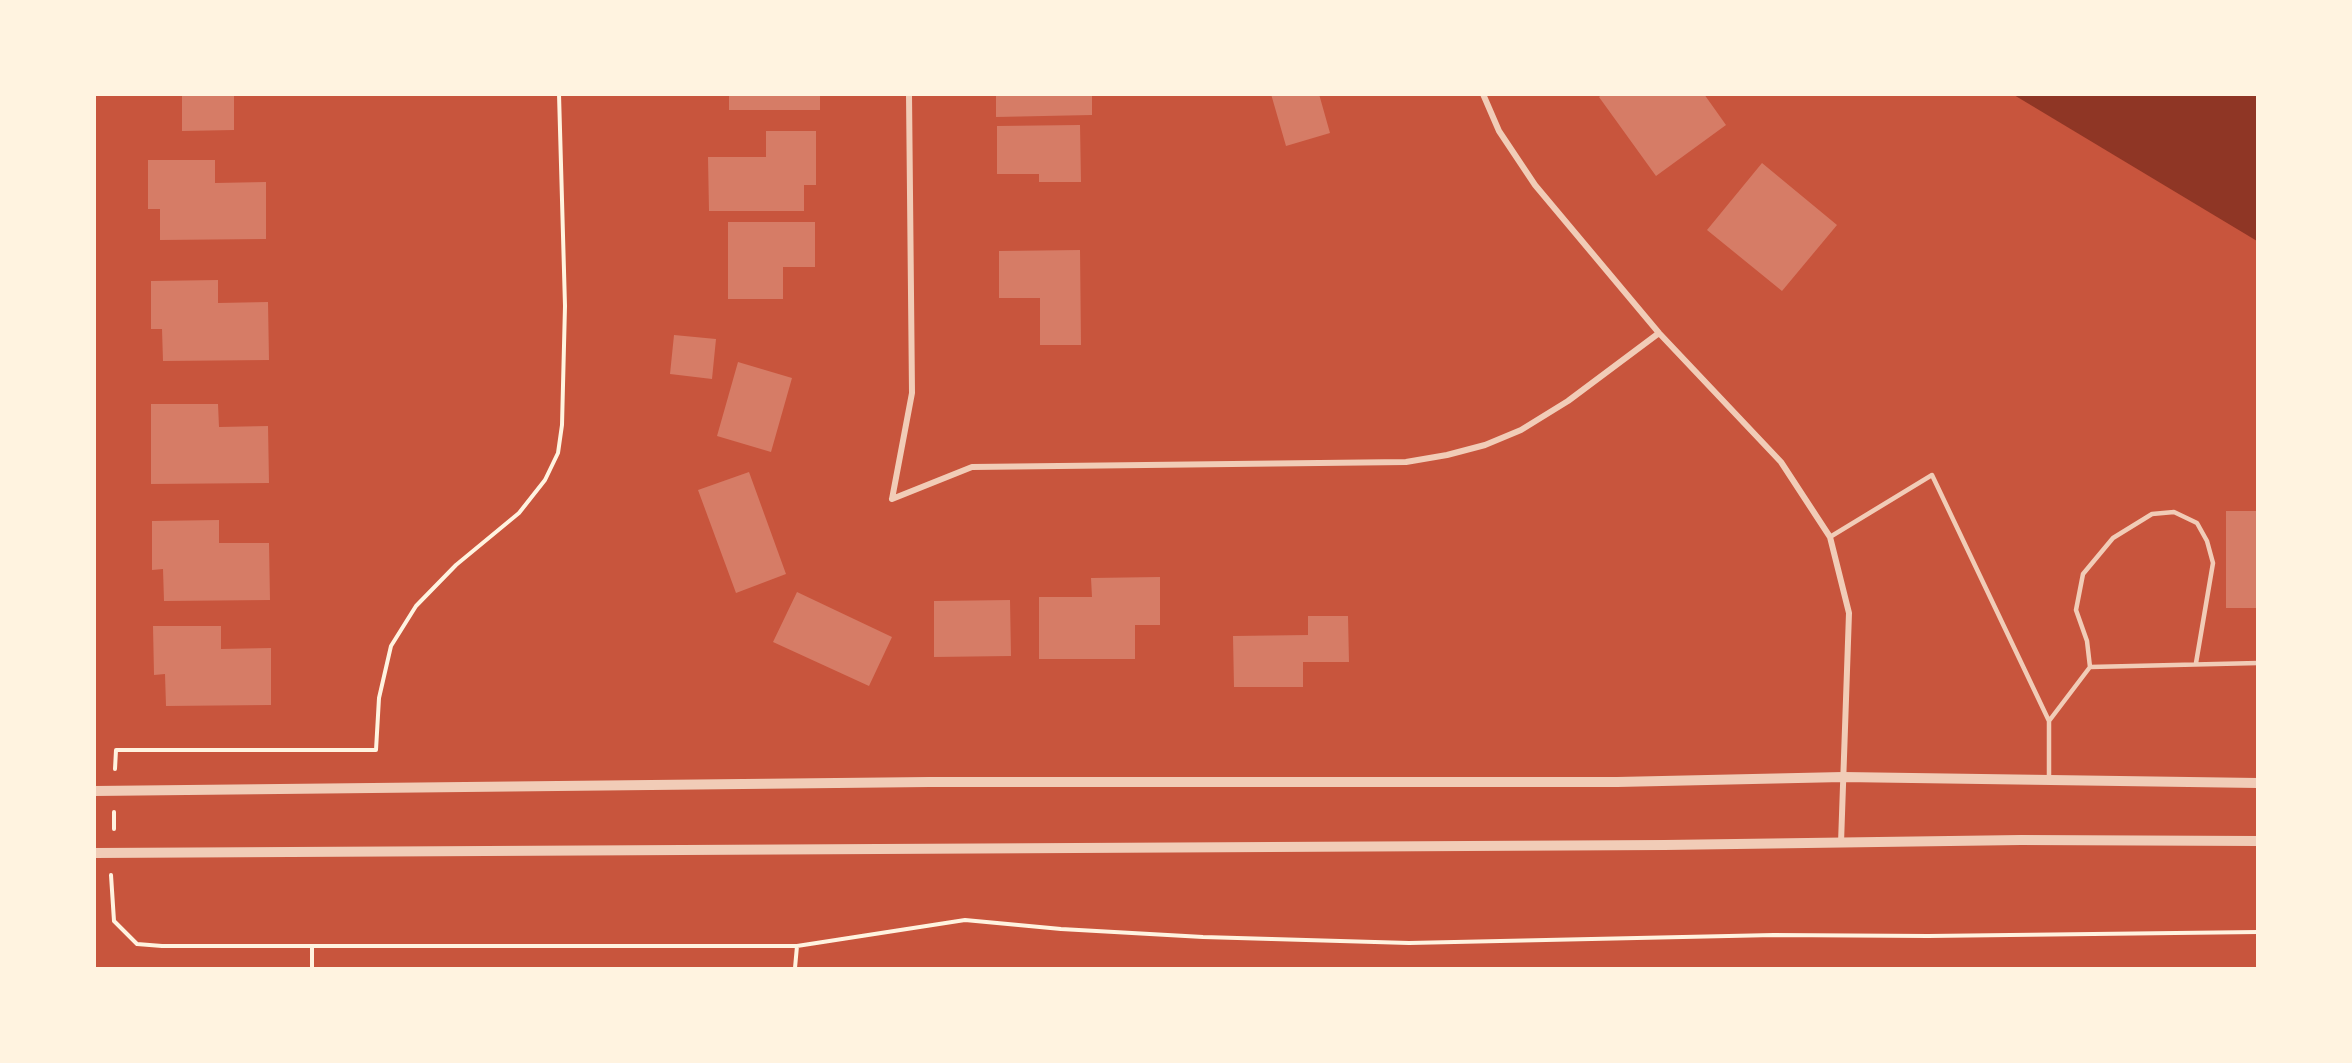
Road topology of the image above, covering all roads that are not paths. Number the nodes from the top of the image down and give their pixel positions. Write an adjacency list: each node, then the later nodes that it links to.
1 (909, 94): 3 (street)
2 (1483, 94): 3 (street)
3 (1659, 333): 4 (street)
4 (1830, 537): 8 (lane); 9 (street)
5 (2196, 663): 6 (lane); 7 (lane); 7 (lane)
6 (2258, 663)
7 (2090, 667): 8 (lane)
8 (2049, 721): 10 (lane)
9 (1843, 777): 10 (street); 12 (street); 14 (street)
10 (2049, 780): 11 (street)
11 (2258, 783)
12 (94, 790)
13 (2258, 841): 14 (street)
14 (1841, 843): 15 (street)
15 (94, 854)

